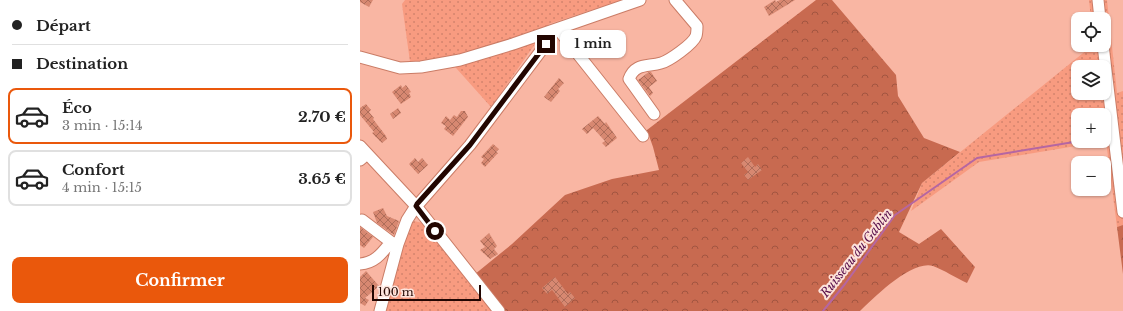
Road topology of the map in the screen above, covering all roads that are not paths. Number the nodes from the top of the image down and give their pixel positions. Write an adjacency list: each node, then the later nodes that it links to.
1 (640, 0): 5 (street)
2 (675, 0): 9 (street)
3 (1098, 0): 4 (street)
4 (1099, 12)
5 (558, 29): 6 (street); 10 (street)
6 (546, 33): 8 (street); 12 (street)
7 (1104, 52): 13 (street)
8 (360, 57)
9 (654, 114)
10 (643, 136)
11 (362, 153): 12 (street)
12 (416, 206): 15 (street); 18 (street)
13 (1123, 212)
14 (362, 220): 15 (street)
15 (394, 243): 16 (street); 17 (street)
16 (360, 264)
17 (380, 311)
18 (499, 311)

